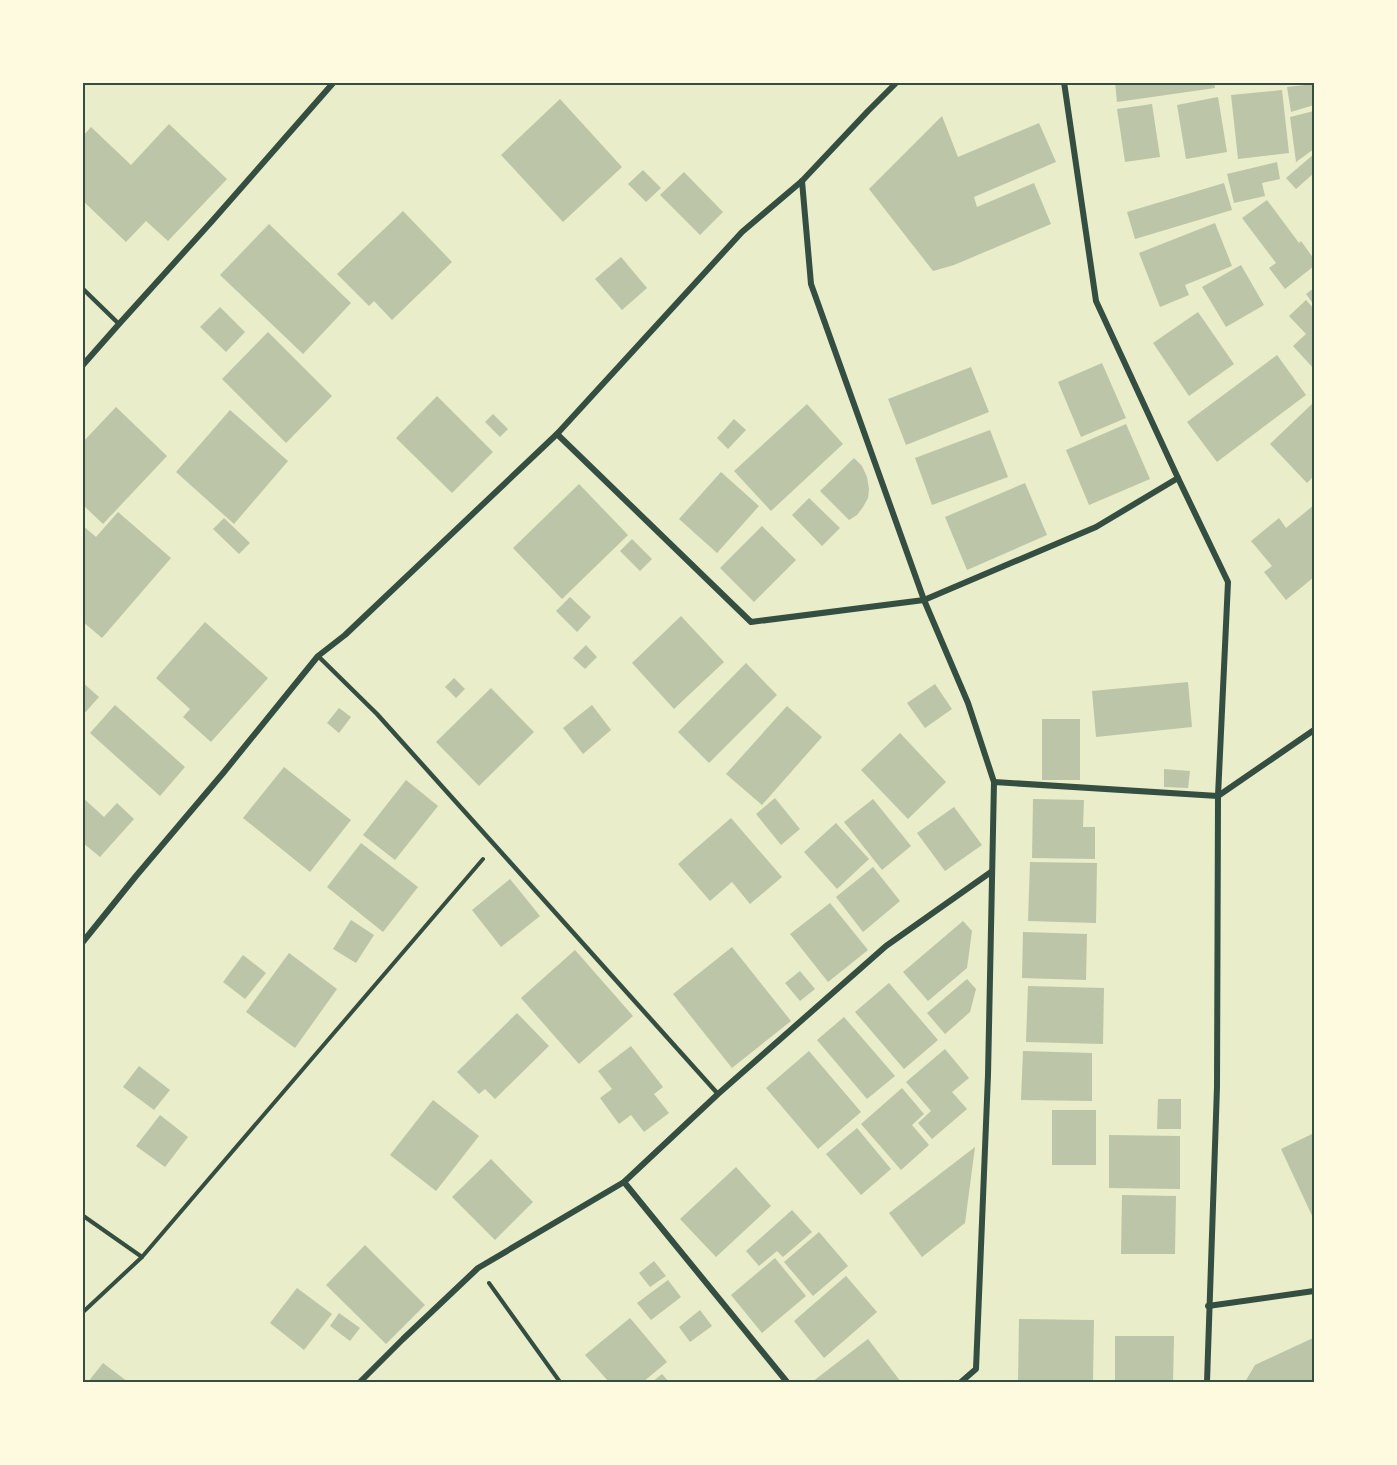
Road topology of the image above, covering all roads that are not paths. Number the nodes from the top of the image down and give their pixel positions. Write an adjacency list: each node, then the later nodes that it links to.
1 (334, 82): 6 (street)
2 (897, 82): 4 (street)
3 (1064, 82): 9 (street)
4 (802, 181): 8 (street); 10 (street)
5 (82, 288): 6 (lane)
6 (119, 324): 7 (street)
7 (82, 366)
8 (557, 434): 10 (street); 11 (street)
9 (1178, 478): 10 (street); 14 (street)
10 (924, 600): 13 (street)
11 (318, 656): 16 (street); 17 (lane)
12 (1314, 730): 14 (street)
13 (994, 782): 14 (street); 15 (street)
14 (1218, 796): 20 (street)
15 (991, 872): 17 (street); 23 (street)
16 (82, 943)
17 (718, 1094): 18 (street)
18 (624, 1182): 21 (street); 22 (street)
19 (1314, 1291): 20 (street)
20 (1208, 1306): 24 (street)
21 (360, 1383)
22 (787, 1383)
23 (962, 1383)
24 (1207, 1383)

